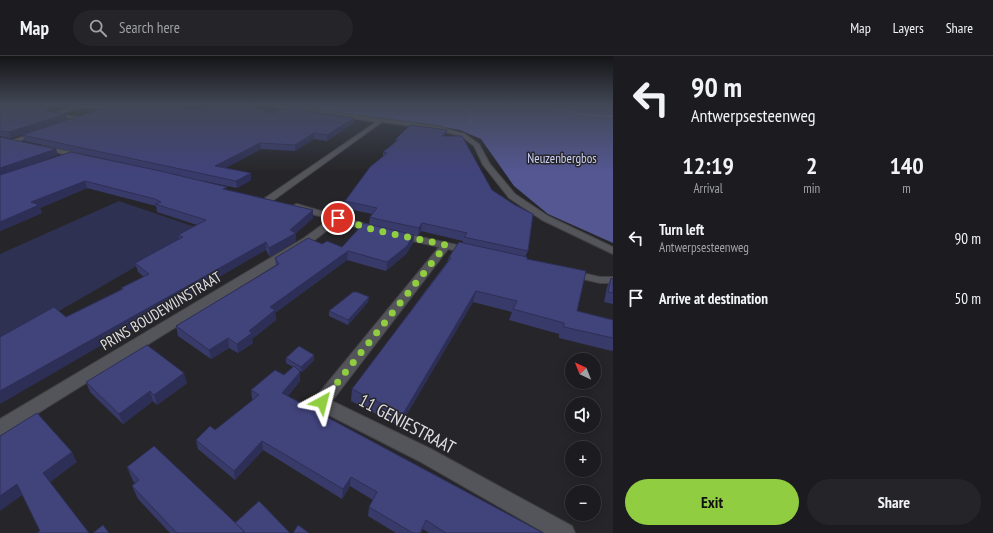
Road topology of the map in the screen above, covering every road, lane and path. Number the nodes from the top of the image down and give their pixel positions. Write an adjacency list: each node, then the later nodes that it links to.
1 (371, 127): 7 (street)
2 (431, 127): 9 (street)
3 (44, 131): 4 (street)
4 (72, 155): 5 (street); 6 (street)
5 (94, 159)
6 (58, 160)
7 (338, 218): 8 (street); 13 (street, PRINS BOUDEWIJNSTRAAT)
8 (446, 245): 10 (street); 14 (street, 11 GENIESTRAAT)
9 (613, 251)
10 (476, 252)
11 (561, 271): 12 (street)
12 (613, 280)
13 (0, 428)
14 (565, 533)

